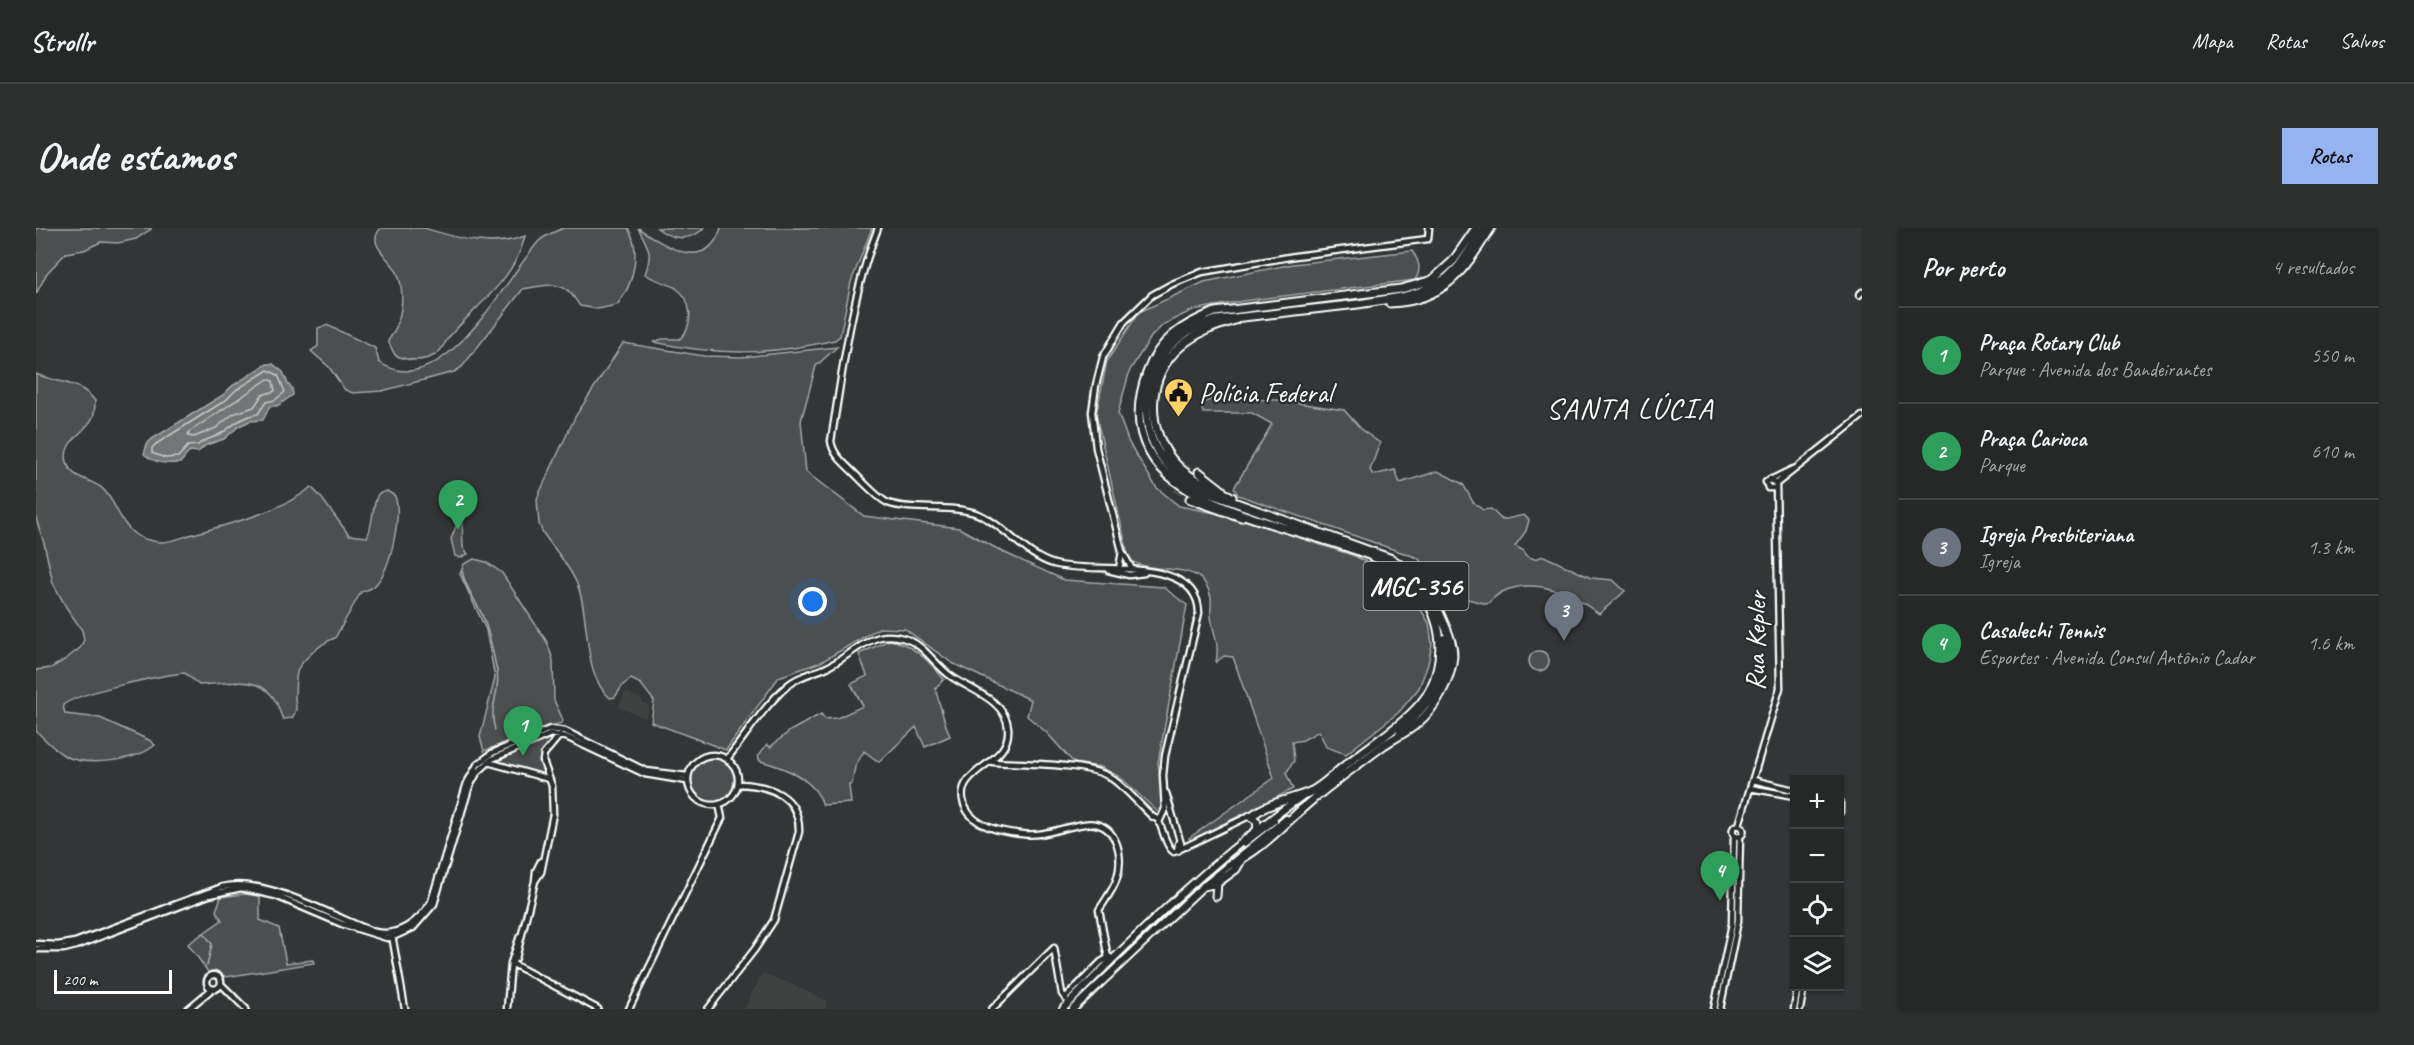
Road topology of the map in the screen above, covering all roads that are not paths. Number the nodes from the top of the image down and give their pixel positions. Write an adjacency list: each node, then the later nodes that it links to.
1 (878, 228): 19 (street)
2 (1429, 228): 17 (street)
3 (1476, 228): 16 (highway, MGC-356)
4 (1484, 228): 6 (highway, MGC-356)
5 (1491, 228): 6 (highway)
6 (1358, 304): 7 (highway, MGC-356)
7 (1255, 315): 13 (highway); 15 (highway, MGC-356)
8 (1862, 416): 9 (street)
9 (1796, 468): 11 (street); 12 (street)
10 (1199, 472): 13 (highway)
11 (1770, 479): 12 (street); 12 (street)
12 (1776, 486): 29 (street, Rua Kepler)
13 (1226, 494): 15 (highway)
14 (1190, 499): 16 (highway)
15 (1253, 507): 34 (highway, MGC-356)
16 (1269, 524): 34 (highway, MGC-356)
17 (1122, 551): 18 (street); 20 (street)
18 (1119, 568): 19 (street); 20 (street); 22 (street)
19 (1104, 569): 22 (street)
20 (1132, 569): 21 (street); 22 (street)
21 (1150, 573): 22 (street); 33 (street)
22 (1126, 575)
23 (562, 733): 25 (street); 27 (street); 28 (street)
24 (727, 759): 26 (street); 27 (street); 30 (street)
25 (486, 760): 28 (street); 51 (street); 52 (street)
26 (993, 762): 40 (street); 61 (street)
27 (687, 778): 36 (street)
28 (549, 779): 62 (street)
29 (1753, 780): 31 (street, Rua Kepler); 32 (street)
30 (738, 784): 36 (street); 74 (street)
31 (1750, 788): 35 (street); 42 (street, Rua Kepler)
32 (1790, 789)
33 (1164, 792): 37 (street); 38 (street)
34 (1313, 794): 39 (highway); 41 (main road, MGC-356); 46 (main road, MGC-356); 49 (highway, MGC-356)
35 (1790, 795)
36 (719, 804): 73 (street)
37 (1163, 813): 38 (street); 40 (street)
38 (1173, 815): 43 (street)
39 (1251, 815): 41 (main road); 44 (main road); 47 (street)
40 (1159, 820): 43 (street)
41 (1267, 823): 44 (main road, MGC-356); 46 (main road); 48 (main road, MGC-356)
42 (1739, 825): 45 (street); 45 (street)
43 (1169, 827): 47 (street); 47 (street)
44 (1257, 828): 48 (main road, MGC-356)
45 (1737, 835): 76 (street); 77 (street)
46 (1266, 836): 49 (main road, MGC-356)
47 (1179, 847)
48 (1237, 847): 49 (main road); 60 (main road, MGC-356)
49 (1243, 857): 50 (highway, MGC-356); 53 (highway)
50 (1229, 865): 54 (main road, MGC-356)
51 (441, 868): 52 (street); 56 (street)
52 (443, 877): 56 (street)
53 (1217, 883): 54 (highway); 55 (highway)
54 (1204, 886): 67 (main road, MGC-356)
55 (1216, 896)
56 (392, 935): 57 (street); 58 (street); 59 (street)
57 (387, 938): 58 (street); 59 (street)
58 (36, 946)
59 (395, 948): 70 (street)
60 (1123, 949): 61 (street); 67 (main road, MGC-356)
61 (1108, 955): 67 (street)
62 (511, 963): 71 (street); 72 (street)
63 (220, 986): 64 (street); 64 (street); 69 (street)
64 (212, 989): 68 (street)
65 (1797, 991): 78 (street)
66 (1803, 991): 79 (street)
67 (1068, 1005): 75 (street)
68 (188, 1009)
69 (246, 1009)
70 (405, 1009)
71 (507, 1009)
72 (598, 1009)
73 (629, 1009)
74 (708, 1009)
75 (992, 1009)
76 (1714, 1009)
77 (1720, 1009)
78 (1794, 1009)
79 (1800, 1009)

